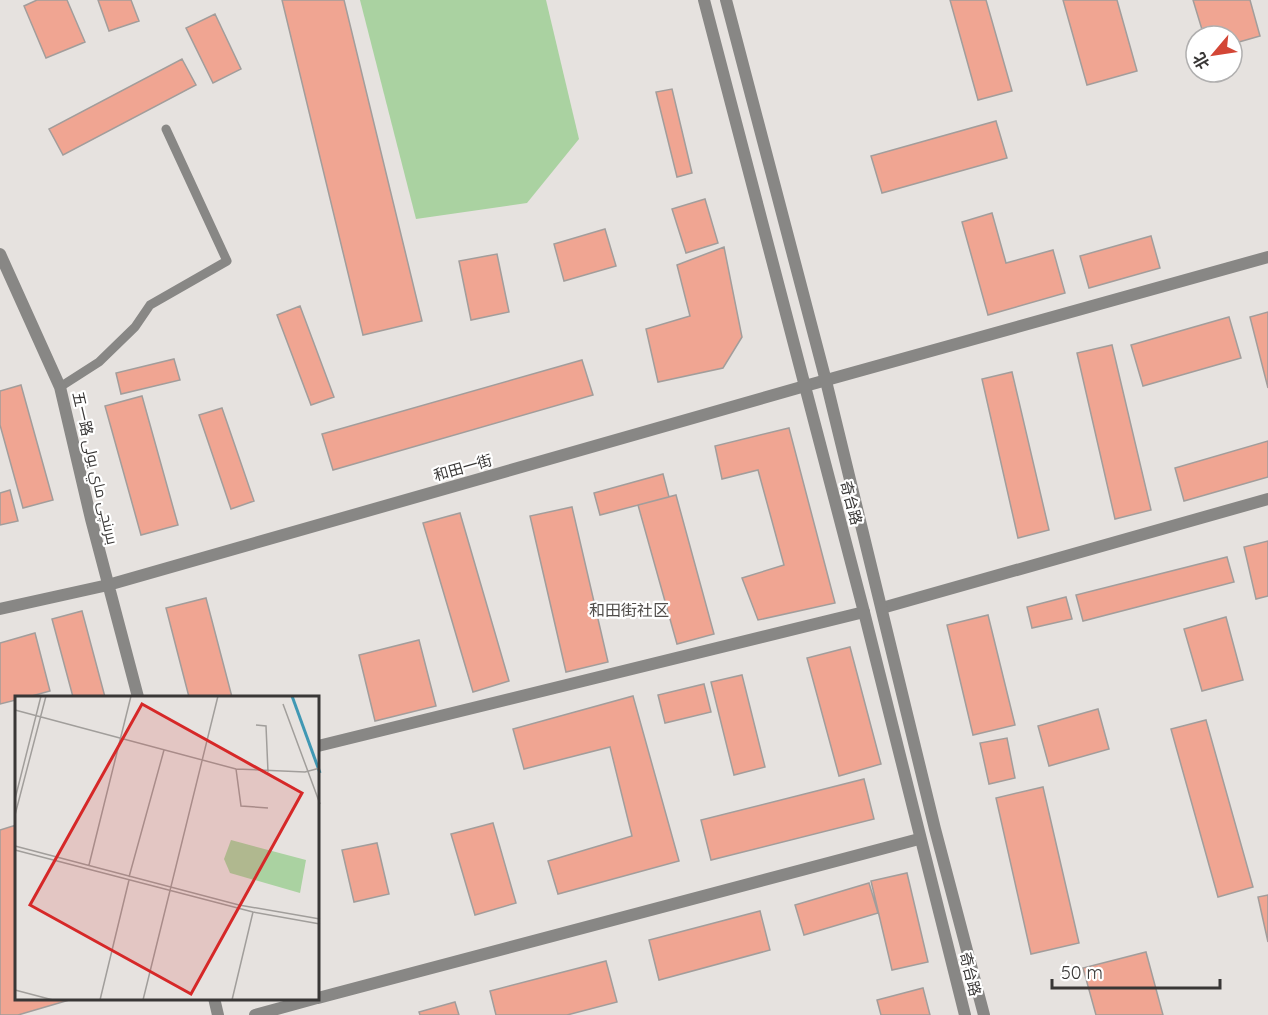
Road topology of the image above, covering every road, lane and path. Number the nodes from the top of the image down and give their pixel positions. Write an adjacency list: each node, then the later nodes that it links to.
1 (704, 0): 7 (street, 奇台路)
2 (726, 0): 6 (street, 奇台路)
3 (166, 129): 8 (lane)
4 (0, 254): 8 (street, 五一路 بىرىنچى ماي يولى)
5 (1268, 257): 6 (street, 和田一街)
6 (826, 381): 7 (street, 和田一街); 11 (street, 奇台路)
7 (805, 386): 10 (street, 和田一街); 13 (street, 奇台路)
8 (60, 387): 10 (street, 五一路 بىرىنچى ماي يولى)
9 (1268, 499): 11 (street)
10 (108, 585): 12 (street, 和田一街); 14 (street, 五一路 بىرىنچى ماي يولى)
11 (882, 608): 23 (street, 奇台路)
12 (0, 609)
13 (864, 612): 15 (street); 16 (street, 奇台路)
14 (138, 696)
15 (320, 746)
16 (919, 839): 17 (street); 22 (street, 奇台路)
17 (320, 997)
18 (214, 1000): 20 (street)
19 (310, 1000): 21 (street)
20 (218, 1015)
21 (255, 1015)
22 (965, 1015)
23 (984, 1015)

